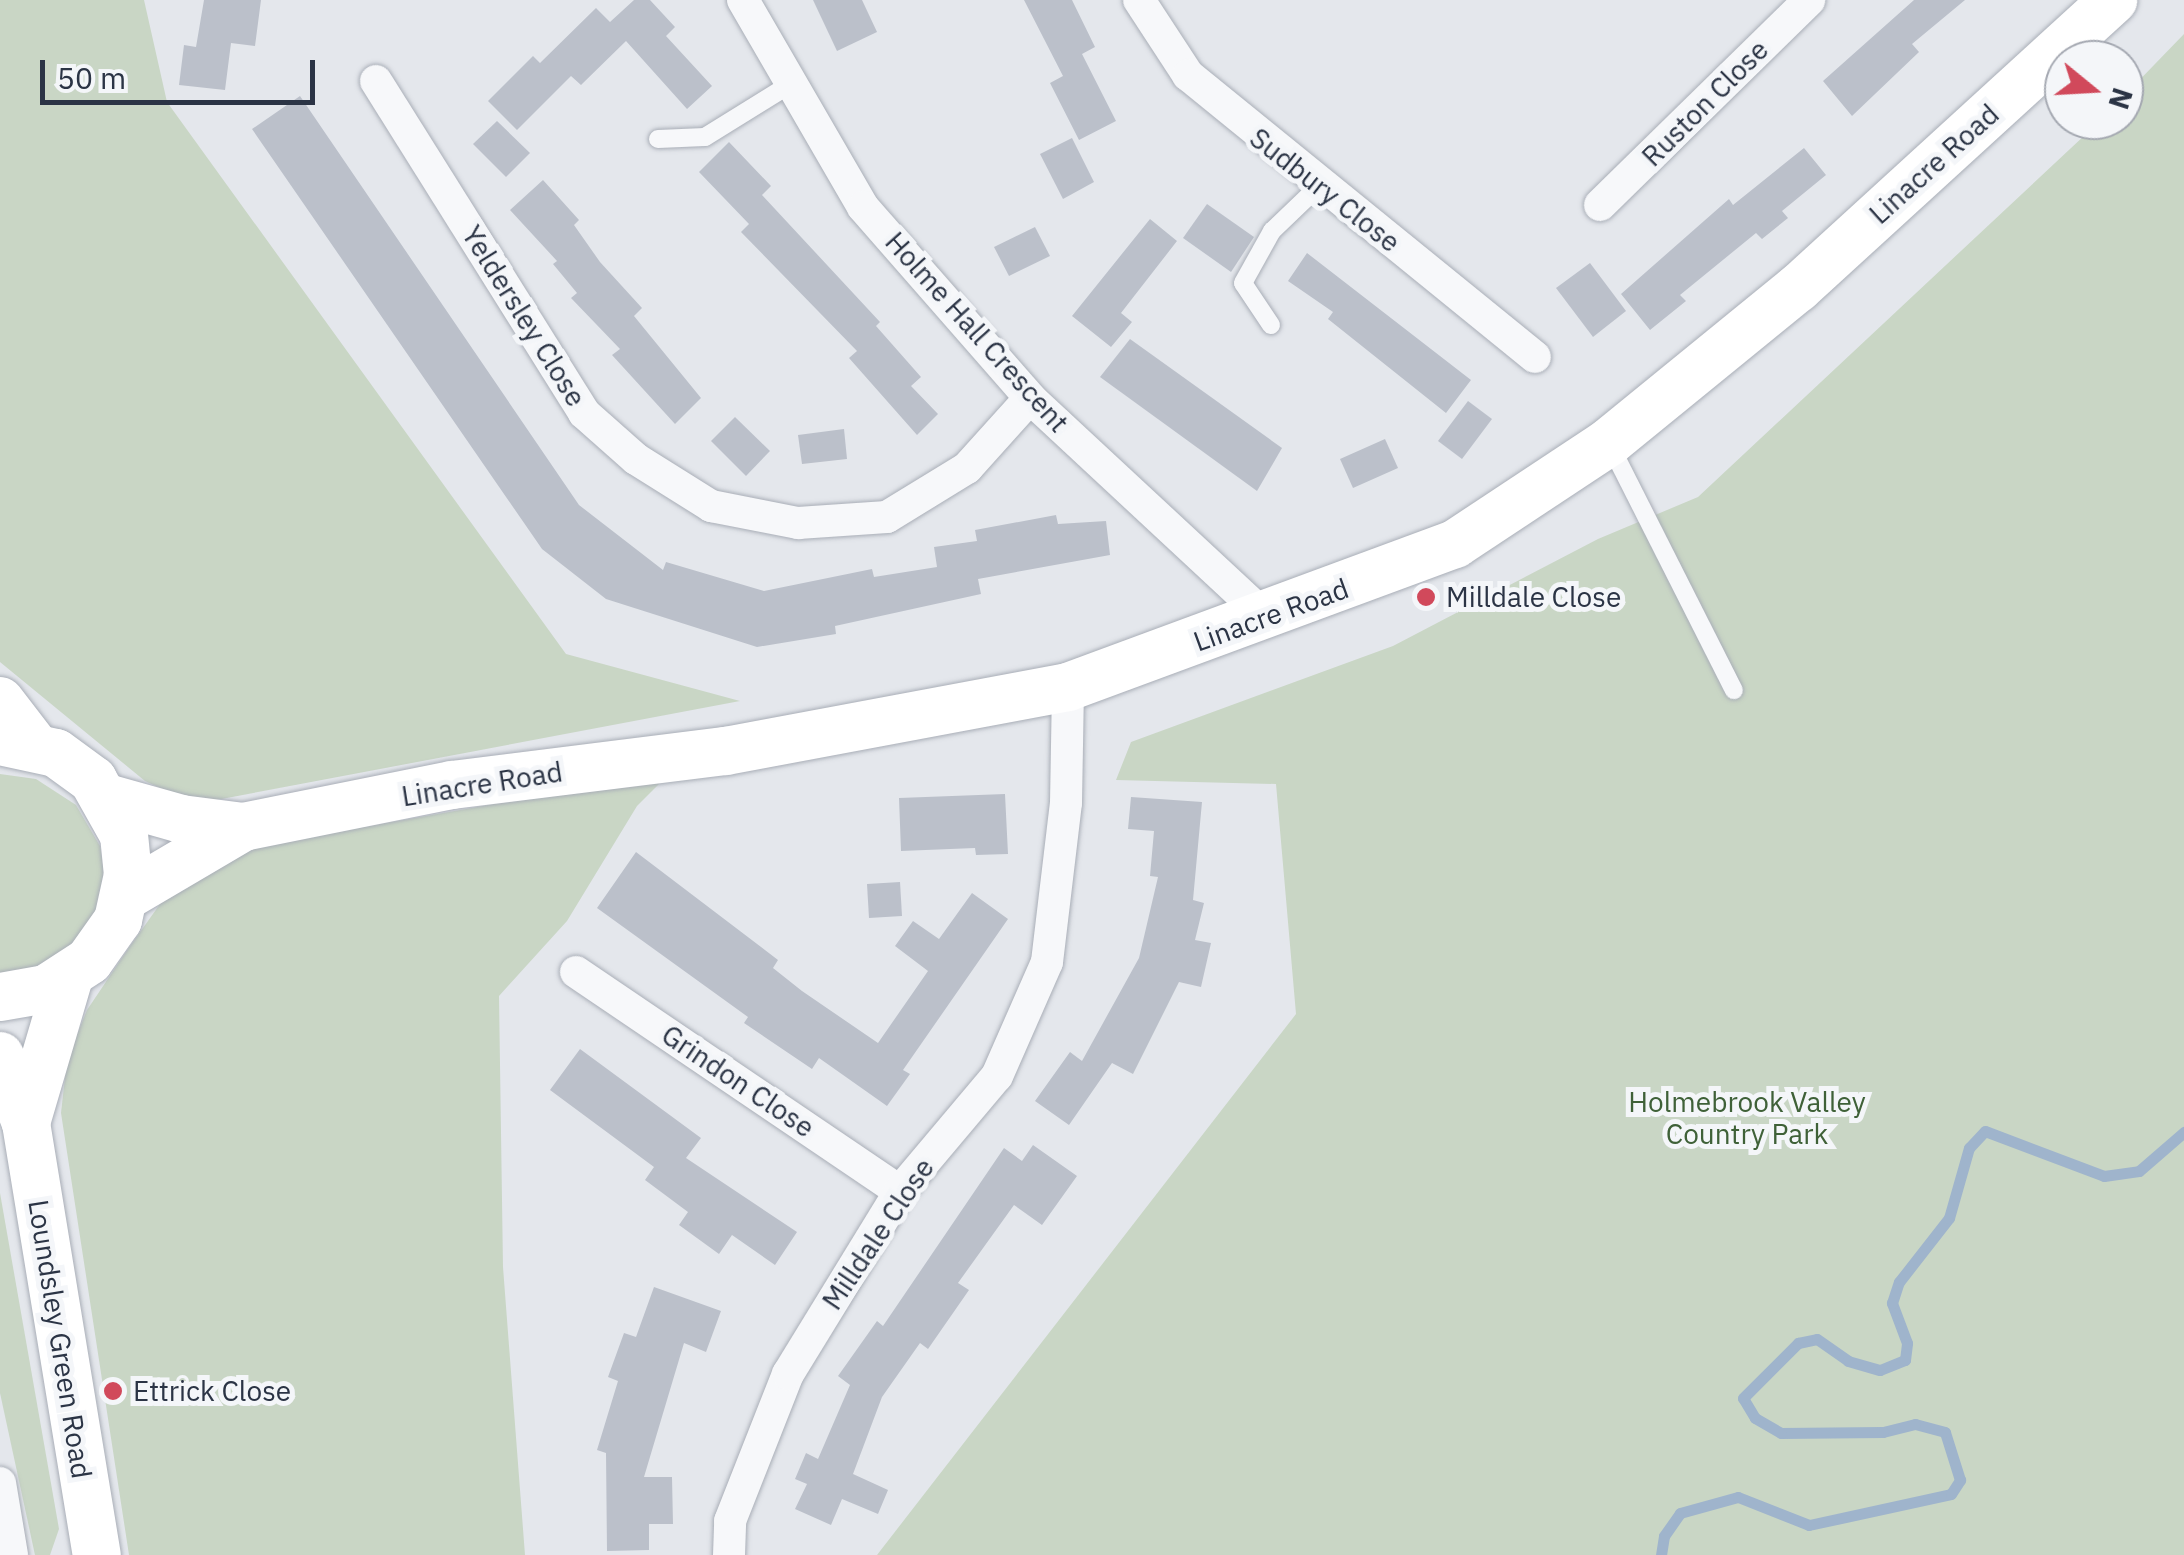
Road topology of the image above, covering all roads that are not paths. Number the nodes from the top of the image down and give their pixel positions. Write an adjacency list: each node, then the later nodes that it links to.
1 (744, 0): 6 (street, Holme Hall Crescent)
2 (1139, 0): 8 (street, Sudbury Close)
3 (1809, 0): 9 (street, Ruston Close)
4 (2113, 0): 13 (street, Linacre Road)
5 (376, 80): 12 (street, Yeldersley Close)
6 (792, 83): 7 (lane); 12 (street, Holme Hall Crescent)
7 (658, 139)
8 (1319, 186): 10 (lane); 11 (street, Sudbury Close)
9 (1600, 205)
10 (1271, 325)
11 (1535, 357)
12 (1030, 398): 14 (street, Holme Hall Crescent)
13 (1609, 442): 14 (street, Linacre Road); 16 (lane)
14 (1267, 618): 15 (street, Linacre Road)
15 (1068, 687): 20 (street, Linacre Road); 27 (street, Milldale Close)
16 (1734, 690)
17 (0, 700): 18 (street)
18 (17, 743): 19 (street)
19 (107, 798): 20 (street, Linacre Road); 21 (street)
20 (243, 827): 21 (street, Linacre Road)
21 (126, 896): 23 (street)
22 (576, 972): 27 (street, Grindon Close)
23 (69, 976): 24 (street); 26 (street, Loundsley Green Road)
24 (0, 997)
25 (0, 1056): 26 (street, Loundsley Green Road)
26 (26, 1124): 30 (street, Loundsley Green Road)
27 (900, 1191): 31 (street, Milldale Close)
28 (0, 1483): 29 (street)
29 (12, 1555)
30 (97, 1555)
31 (728, 1555)

